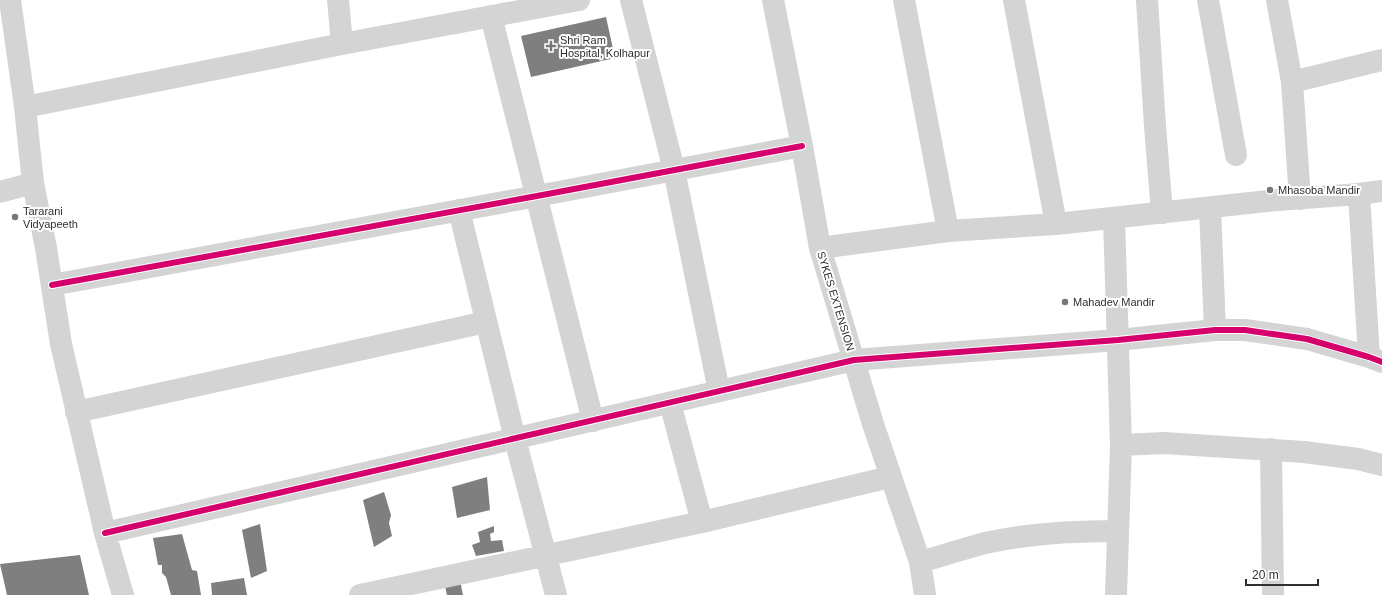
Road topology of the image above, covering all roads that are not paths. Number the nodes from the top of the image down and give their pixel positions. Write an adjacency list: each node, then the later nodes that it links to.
1 (10, 0): 15 (street)
2 (338, 0): 12 (street)
3 (579, 0): 11 (street)
4 (631, 0): 18 (street)
5 (773, 0): 16 (street, SYKES EXTENSION)
6 (904, 0): 30 (street)
7 (1014, 0): 29 (street)
8 (1147, 0): 27 (street)
9 (1208, 0): 17 (street)
10 (1277, 0): 14 (street)
11 (491, 16): 12 (street); 23 (street)
12 (342, 44): 15 (street)
13 (1382, 60): 14 (street)
14 (1292, 82): 24 (street)
15 (26, 107): 19 (street)
16 (802, 146): 18 (street); 31 (street, SYKES EXTENSION)
17 (1236, 155)
18 (674, 170): 23 (street); 38 (street)
19 (33, 183): 21 (street); 32 (street)
20 (1382, 191): 22 (street)
21 (0, 192)
22 (1359, 194): 24 (street); 36 (street)
23 (537, 196): 26 (street); 41 (street)
24 (1300, 199): 25 (street)
25 (1210, 208): 27 (street); 34 (street)
26 (458, 210): 32 (street); 33 (street)
27 (1162, 213): 28 (street)
28 (1114, 218): 29 (street); 35 (street)
29 (1056, 224): 30 (street)
30 (948, 231): 31 (street)
31 (820, 248): 37 (street, SYKES EXTENSION)
32 (52, 285): 40 (street)
33 (486, 322): 40 (street); 42 (street)
34 (1214, 330): 35 (street); 36 (street)
35 (1118, 340): 37 (street); 43 (street)
36 (1376, 359)
37 (854, 360): 38 (street); 46 (street, SYKES EXTENSION)
38 (719, 391): 39 (street)
39 (670, 403): 41 (street); 47 (street)
40 (76, 412): 49 (street)
41 (593, 421): 42 (street)
42 (515, 440): 49 (street); 50 (street)
43 (1121, 445): 44 (street); 48 (street)
44 (1271, 450): 45 (street); 57 (street)
45 (1382, 465)
46 (890, 477): 47 (street); 51 (street, SYKES EXTENSION)
47 (702, 522): 50 (street)
48 (1118, 531): 51 (street); 56 (street)
49 (105, 533): 53 (street)
50 (545, 556): 54 (street); 55 (street)
51 (920, 562): 52 (street, SYKES EXTENSION)
52 (921, 594)
53 (123, 595)
54 (360, 595)
55 (556, 595)
56 (1116, 595)
57 (1273, 595)

